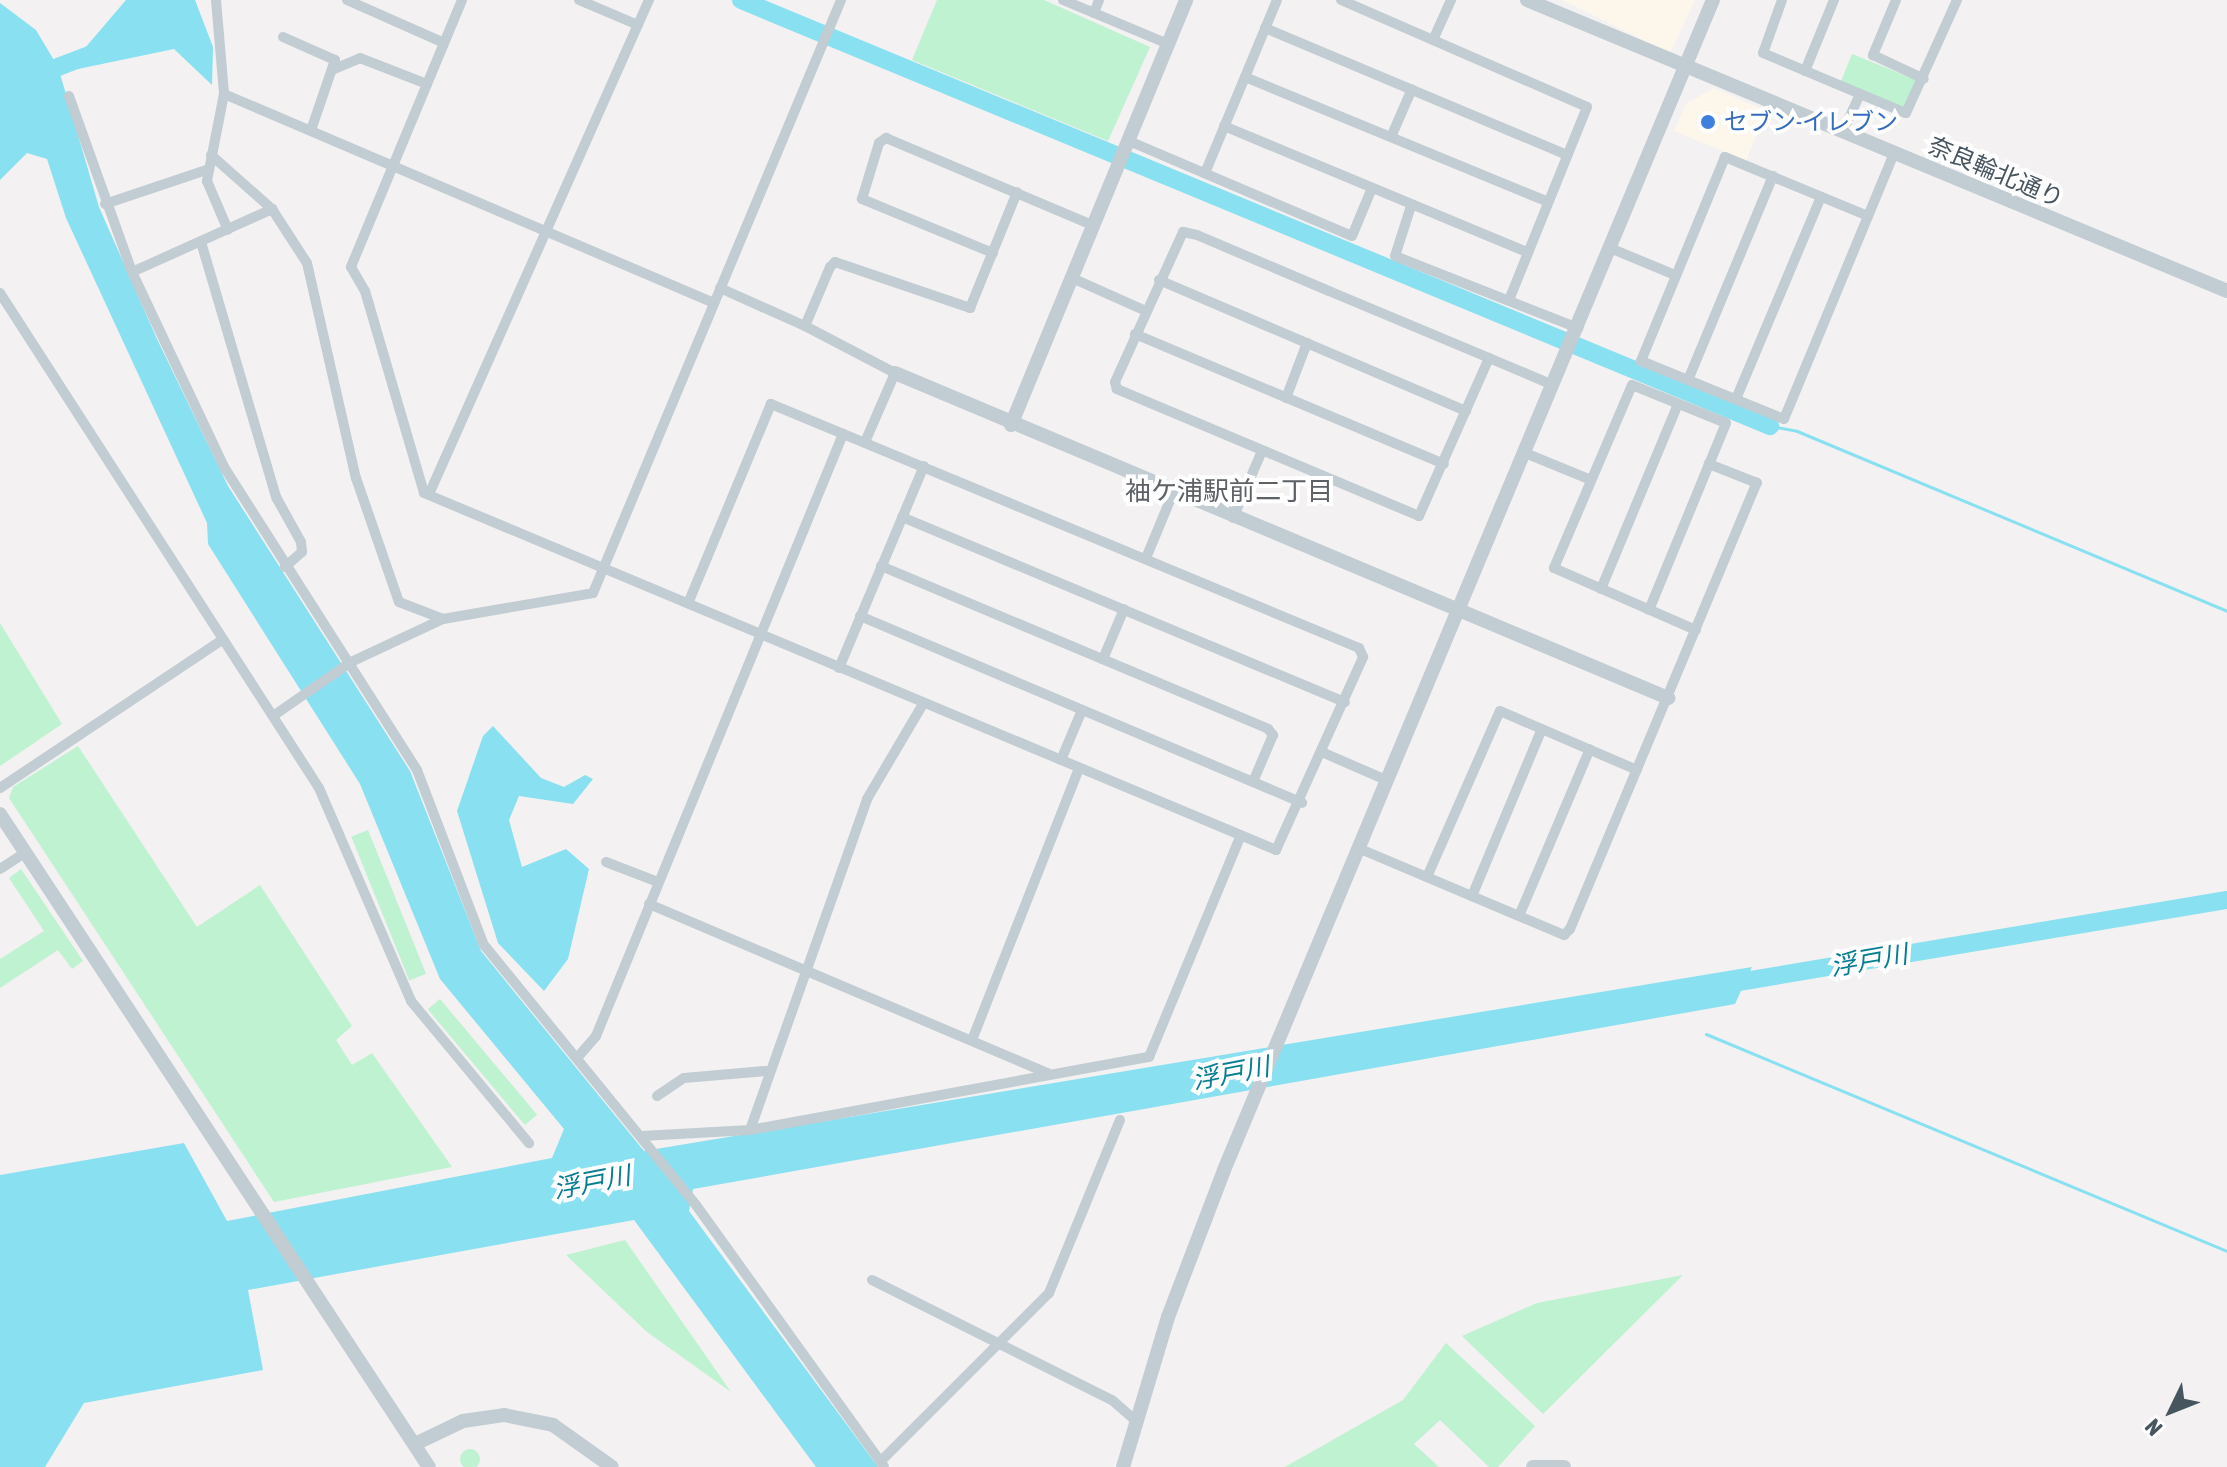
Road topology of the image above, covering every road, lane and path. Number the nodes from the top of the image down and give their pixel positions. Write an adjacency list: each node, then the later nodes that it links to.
1 (216, 0): 33 (street)
2 (347, 0): 24 (street)
3 (462, 0): 24 (street)
4 (579, 0): 20 (street)
5 (649, 0): 20 (street)
6 (841, 0): 68 (street)
7 (1063, 0): 19 (street)
8 (1099, 0): 19 (street)
9 (1186, 0): 25 (street)
10 (1277, 0): 21 (street)
11 (1341, 0): 23 (street)
12 (1451, 0): 23 (street)
13 (1527, 0): 26 (street, 奈良輪北通り)
14 (1713, 0): 26 (street)
15 (1782, 0): 28 (street)
16 (1834, 0): 28 (street)
17 (1896, 0): 30 (street)
18 (1957, 0): 30 (street)
19 (1094, 13): 25 (street)
20 (638, 25): 58 (street)
21 (1265, 28): 29 (street); 32 (street)
22 (283, 37): 27 (street)
23 (1433, 40): 43 (street)
24 (444, 43): 31 (street)
25 (1168, 44): 40 (street)
26 (1686, 66): 38 (street, 奈良輪北通り); 60 (street)
27 (332, 70): 31 (street); 37 (street)
28 (1805, 71): 34 (street)
29 (1245, 77): 36 (street); 39 (street)
30 (1924, 79): 34 (street)
31 (427, 84): 44 (street)
32 (1412, 89): 39 (street); 43 (street)
33 (224, 94): 37 (street); 42 (street)
34 (1860, 94): 38 (street)
35 (69, 96): 52 (street)
36 (1224, 126): 46 (street); 48 (street)
37 (311, 130): 44 (street)
38 (1843, 131): 41 (street, 奈良輪北通り)
39 (1391, 137): 51 (street)
40 (1129, 141): 46 (street); 56 (street)
41 (1894, 153): 55 (street); 67 (street, 奈良輪北通り)
42 (211, 155): 45 (street); 54 (street)
43 (1567, 155): 51 (street)
44 (394, 166): 58 (street); 94 (street)
45 (209, 169): 52 (street); 57 (street)
46 (1205, 173): 48 (street)
47 (1773, 176): 50 (street); 64 (street); 79 (street)
48 (1372, 188): 53 (street)
49 (1017, 192): 56 (street); 62 (street); 62 (street)
50 (1821, 197): 55 (street); 82 (street)
51 (1548, 202): 61 (street)
52 (105, 204): 63 (street)
53 (1411, 206): 61 (street); 70 (street)
54 (272, 209): 57 (street); 108 (street)
55 (1868, 216): 82 (street)
56 (1094, 226): 65 (street)
57 (228, 230): 59 (street)
58 (551, 232): 71 (street); 94 (street)
59 (201, 242): 63 (street); 100 (street)
60 (1610, 248): 64 (street); 74 (street)
61 (1527, 252): 70 (street)
62 (993, 253): 73 (street)
63 (132, 272): 100 (street)
64 (1675, 275): 79 (street)
65 (1072, 278): 72 (street); 85 (street)
66 (1159, 280): 72 (street); 76 (street); 77 (street)
67 (2225, 286)
68 (720, 288): 71 (street); 73 (street)
69 (0, 293): 111 (street)
70 (1509, 300): 74 (street)
71 (714, 303): 101 (street)
72 (1146, 311): 75 (street)
73 (805, 326): 78 (street)
74 (1576, 332): 80 (street)
75 (1135, 334): 81 (street); 88 (street)
76 (1307, 343): 81 (street); 84 (street)
77 (1489, 358): 80 (street); 84 (street)
78 (895, 373): 85 (street); 87 (street)
79 (1688, 380): 82 (street)
80 (1553, 385): 89 (street)
81 (1286, 398): 90 (street)
82 (1736, 399)
83 (1678, 404): 91 (street); 93 (street); 102 (street)
84 (1466, 411): 90 (street)
85 (1011, 425): 95 (street)
86 (843, 434): 87 (street); 103 (street); 110 (street)
87 (865, 442): 92 (street)
88 (1262, 451): 90 (street); 97 (street)
89 (1525, 453): 93 (street); 106 (street)
90 (1444, 464)
91 (1709, 464): 105 (street); 109 (street)
92 (924, 466): 96 (street); 98 (street)
93 (1591, 480): 102 (street)
94 (430, 492): 101 (street)
95 (1173, 493): 97 (street); 98 (street)
96 (902, 517): 99 (street); 104 (street)
97 (1233, 518): 106 (street)
98 (1146, 558): 116 (street)
99 (881, 566): 107 (street); 112 (street)
100 (285, 567): 113 (street)
101 (603, 568): 103 (street); 108 (street)
102 (1601, 589): 105 (street)
103 (688, 603): 110 (street)
104 (1124, 609): 112 (street); 116 (street)
105 (1649, 610): 109 (street)
106 (1456, 614): 115 (street); 126 (street)
107 (860, 616): 114 (street); 118 (street)
108 (443, 619): 113 (street)
109 (1696, 630): 115 (street)
110 (760, 634): 114 (street); 137 (street)
111 (223, 639): 119 (street); 128 (street)
112 (1103, 659): 127 (street)
113 (351, 662): 119 (street); 143 (street)
114 (839, 668): 117 (street)
115 (1668, 698): 125 (street)
116 (1345, 702): 122 (street)
117 (923, 704): 123 (street); 141 (street)
118 (1082, 710): 123 (street); 127 (street)
119 (273, 716): 150 (street)
120 (1542, 729): 121 (street); 136 (street); 138 (street)
121 (1590, 749): 125 (street); 140 (street)
122 (1324, 753): 126 (street); 129 (street)
123 (1061, 760): 124 (street)
124 (1079, 768): 131 (street); 142 (street)
125 (1637, 770): 140 (street)
126 (1386, 780): 132 (street)
127 (1253, 782): 129 (street)
128 (0, 788)
129 (1302, 803): 131 (street)
130 (0, 814): 133 (street)
131 (1241, 835): 145 (street)
132 (1358, 848): 136 (street); 153 (street)
133 (25, 853): 135 (street); 154 (street)
134 (606, 862): 137 (street)
135 (0, 869)
136 (1427, 877): 138 (street)
137 (658, 882): 139 (street)
138 (1472, 896): 140 (street)
139 (649, 904): 141 (street); 143 (street)
140 (1519, 916)
141 (809, 973): 142 (street); 144 (street)
142 (972, 1040): 145 (street)
143 (577, 1058): 149 (street)
144 (766, 1071): 146 (street); 148 (street)
145 (1050, 1074): 148 (street)
146 (657, 1096)
147 (1120, 1120): 152 (street)
148 (750, 1130): 149 (street)
149 (642, 1136): 155 (street)
150 (529, 1143)
151 (872, 1280): 152 (street)
152 (998, 1343): 153 (street); 155 (street)
153 (1137, 1422): 158 (street)
154 (415, 1444): 156 (street); 157 (street)
155 (882, 1464)
156 (429, 1467)
157 (612, 1467)
158 (1123, 1467)
159 (1533, 1467): 160 (street)
160 (1564, 1467)

